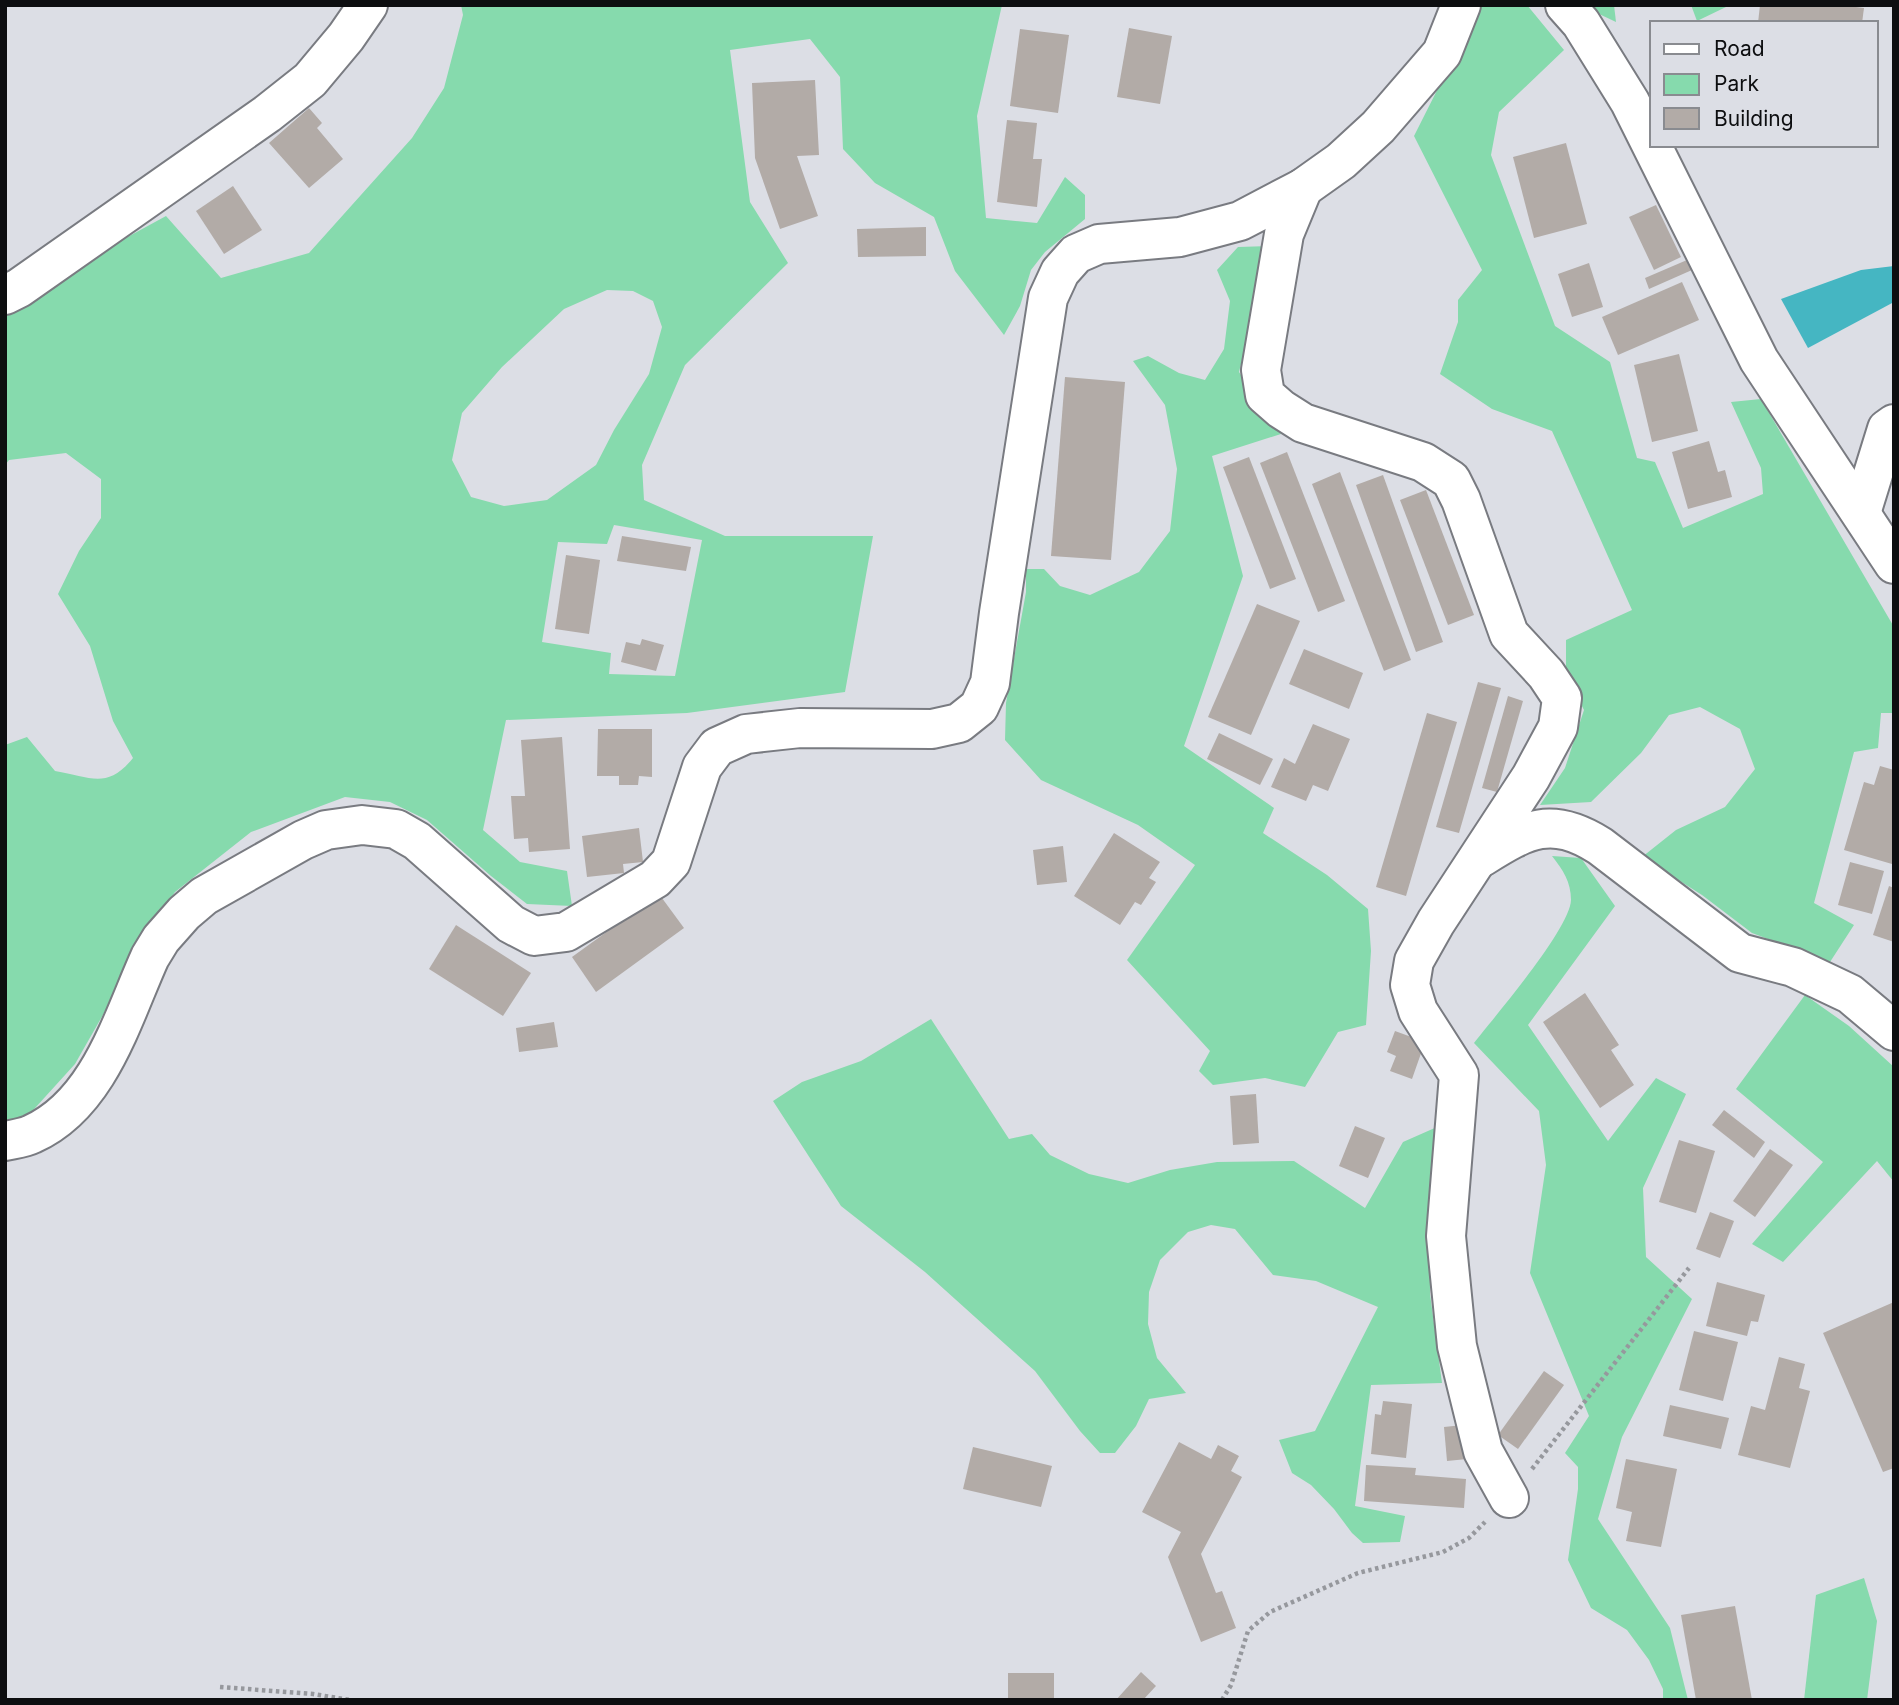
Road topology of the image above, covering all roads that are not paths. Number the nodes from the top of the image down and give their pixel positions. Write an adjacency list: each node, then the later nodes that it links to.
1 (368, 5): 7 (street)
2 (1461, 5): 6 (street)
3 (1565, 5): 4 (street)
4 (1650, 142)
5 (1652, 147): 9 (street)
6 (1303, 188): 11 (street); 13 (street)
7 (5, 295)
8 (1894, 424): 9 (street)
9 (1861, 513): 10 (street)
10 (1894, 564)
11 (1473, 863): 12 (street); 14 (street)
12 (1894, 1031)
13 (5, 1141)
14 (1509, 1499)

